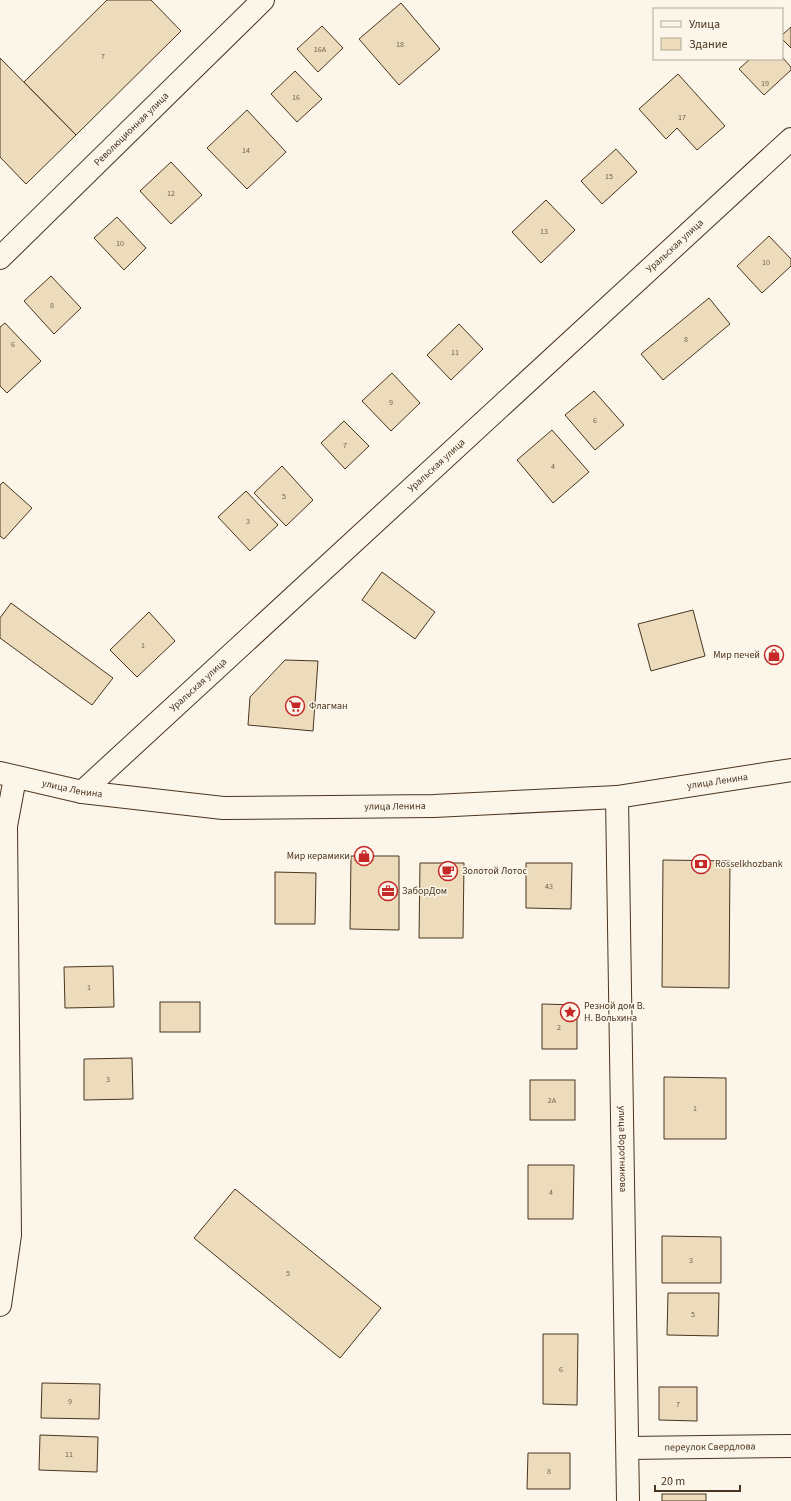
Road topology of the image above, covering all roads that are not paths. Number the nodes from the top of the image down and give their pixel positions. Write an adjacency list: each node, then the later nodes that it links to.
1 (263, 0): 3 (street, Революционная улица)
2 (791, 139): 6 (street, Уральская улица)
3 (0, 258)
4 (791, 770): 7 (street, улица Ленина)
5 (7, 775): 6 (street, улица Ленина); 8 (street)
6 (82, 792): 7 (street, улица Ленина)
7 (617, 797): 10 (street, улица Воротникова)
8 (0, 1305)
9 (791, 1446): 10 (street, переулок Свердлова)
10 (628, 1448): 11 (street, улица Воротникова)
11 (628, 1501)

